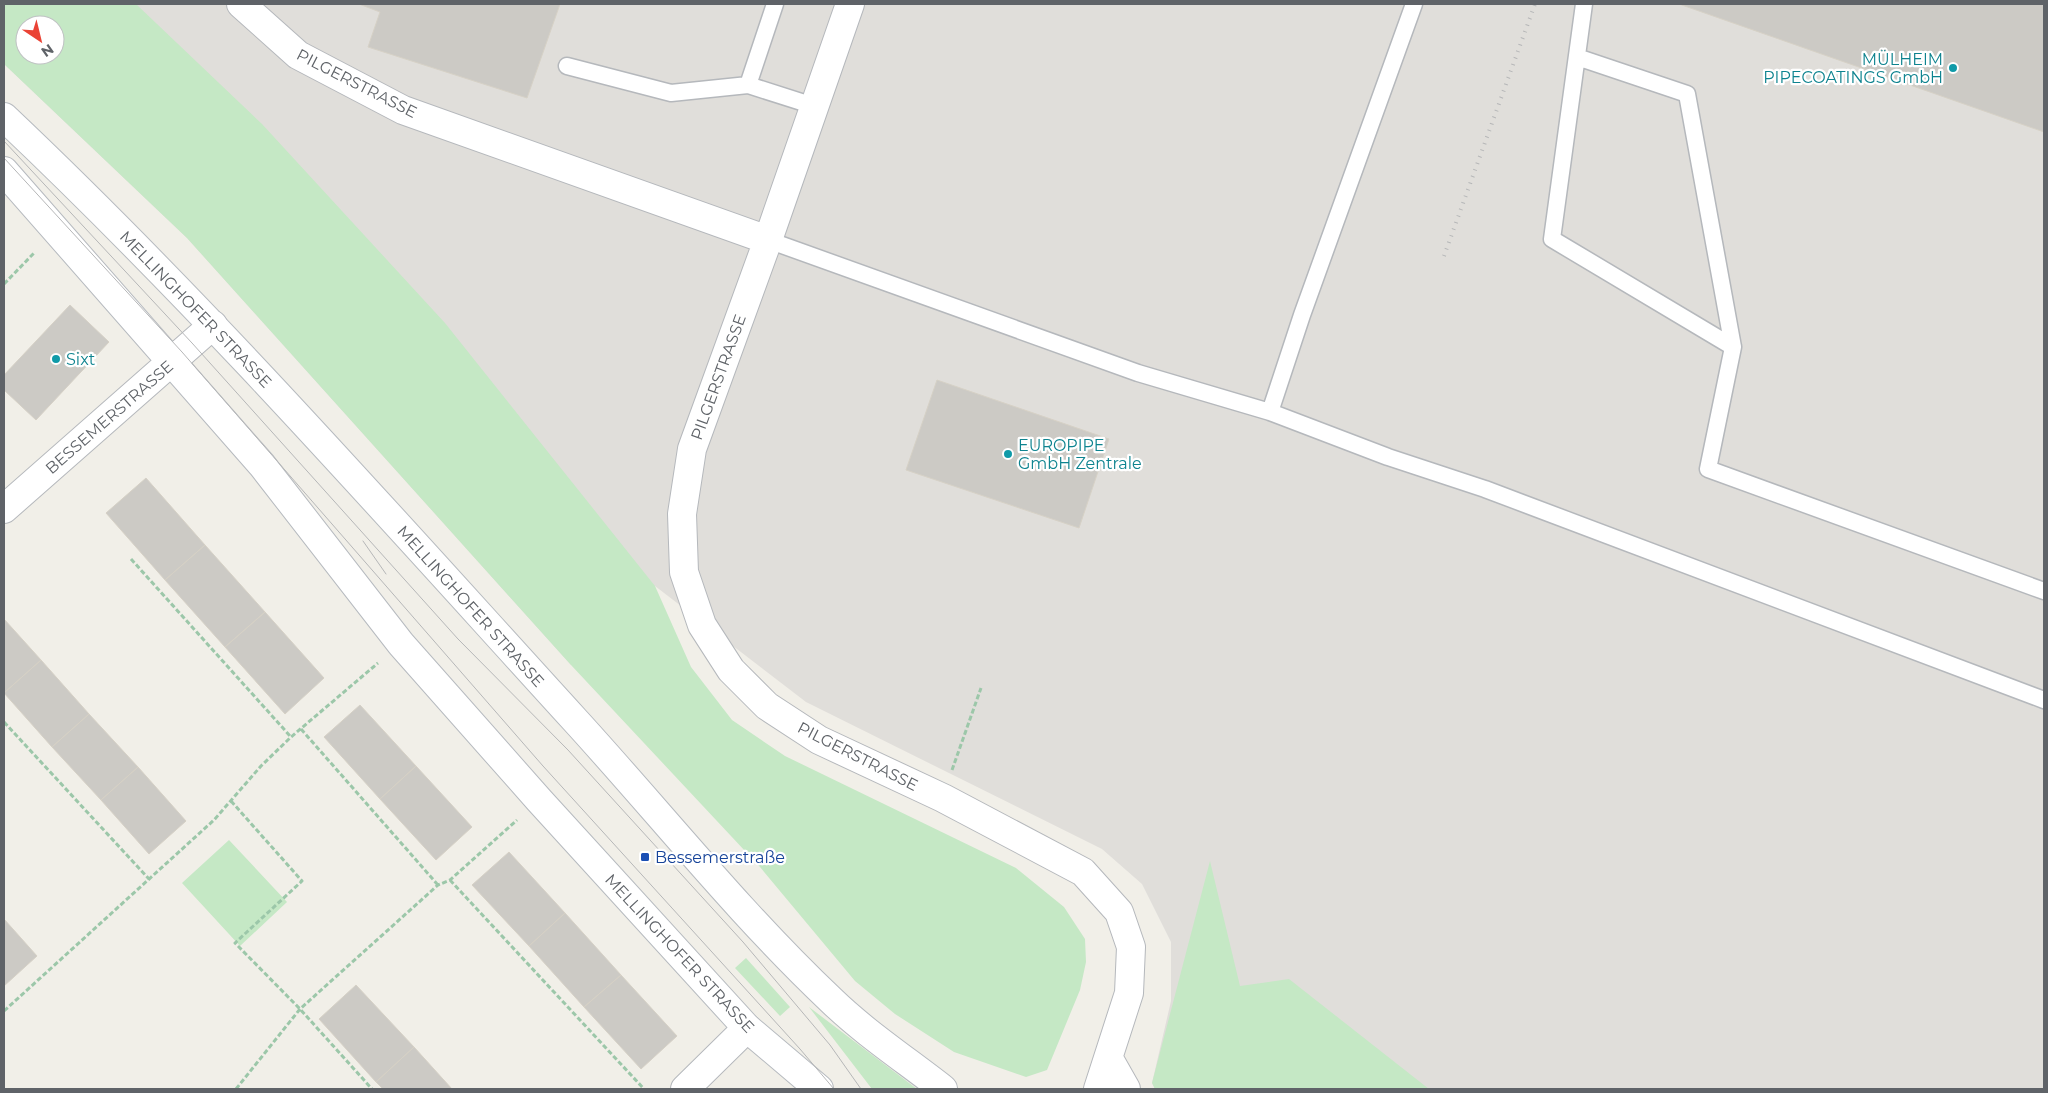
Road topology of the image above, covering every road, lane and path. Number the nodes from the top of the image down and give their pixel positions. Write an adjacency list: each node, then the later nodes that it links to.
1 (241, 4): 13 (main road, PILGERSTRASSE)
2 (775, 4): 8 (lane)
3 (850, 4): 9 (main road, PILGERSTRASSE)
4 (1414, 4): 18 (lane)
5 (1584, 4): 6 (lane)
6 (1577, 57): 16 (lane); 16 (lane)
7 (567, 66): 8 (lane)
8 (748, 85): 9 (lane)
9 (814, 106): 13 (main road, PILGERSTRASSE)
10 (4, 117): 15 (main road, MELLINGHOFER STRASSE)
11 (4, 171): 12 (main road, MELLINGHOFER STRASSE)
12 (56, 230): 14 (path); 17 (main road, MELLINGHOFER STRASSE)
13 (768, 240): 18 (lane); 28 (main road, PILGERSTRASSE)
14 (4, 284)
15 (214, 324): 17 (main road, BESSEMERSTRASSE); 43 (main road, MELLINGHOFER STRASSE)
16 (1733, 347): 21 (lane)
17 (172, 361): 19 (main road, BESSEMERSTRASSE); 22 (main road, MELLINGHOFER STRASSE)
18 (1270, 412): 24 (lane)
19 (5, 506)
20 (131, 559): 27 (path)
21 (2044, 591)
22 (401, 644): 26 (path); 30 (main road, MELLINGHOFER STRASSE)
23 (981, 688): 28 (path)
24 (2044, 700)
25 (4, 722): 31 (path)
26 (300, 729): 27 (path); 33 (path)
27 (291, 737): 29 (path)
28 (942, 798): 37 (main road, PILGERSTRASSE)
29 (230, 800): 31 (path); 34 (path)
30 (539, 800): 32 (path); 36 (main road, MELLINGHOFER STRASSE)
31 (149, 878): 35 (path)
32 (450, 880): 33 (path); 40 (path)
33 (438, 885): 34 (path)
34 (300, 1009): 38 (path); 39 (path)
35 (4, 1011)
36 (747, 1028): 41 (main road); 42 (main road, MELLINGHOFER STRASSE)
37 (1109, 1059): 44 (main road, PILGERSTRASSE); 45 (main road)
38 (236, 1089)
39 (372, 1089)
40 (644, 1089)
41 (685, 1089)
42 (819, 1089)
43 (943, 1089)
44 (1098, 1089)
45 (1126, 1089)

